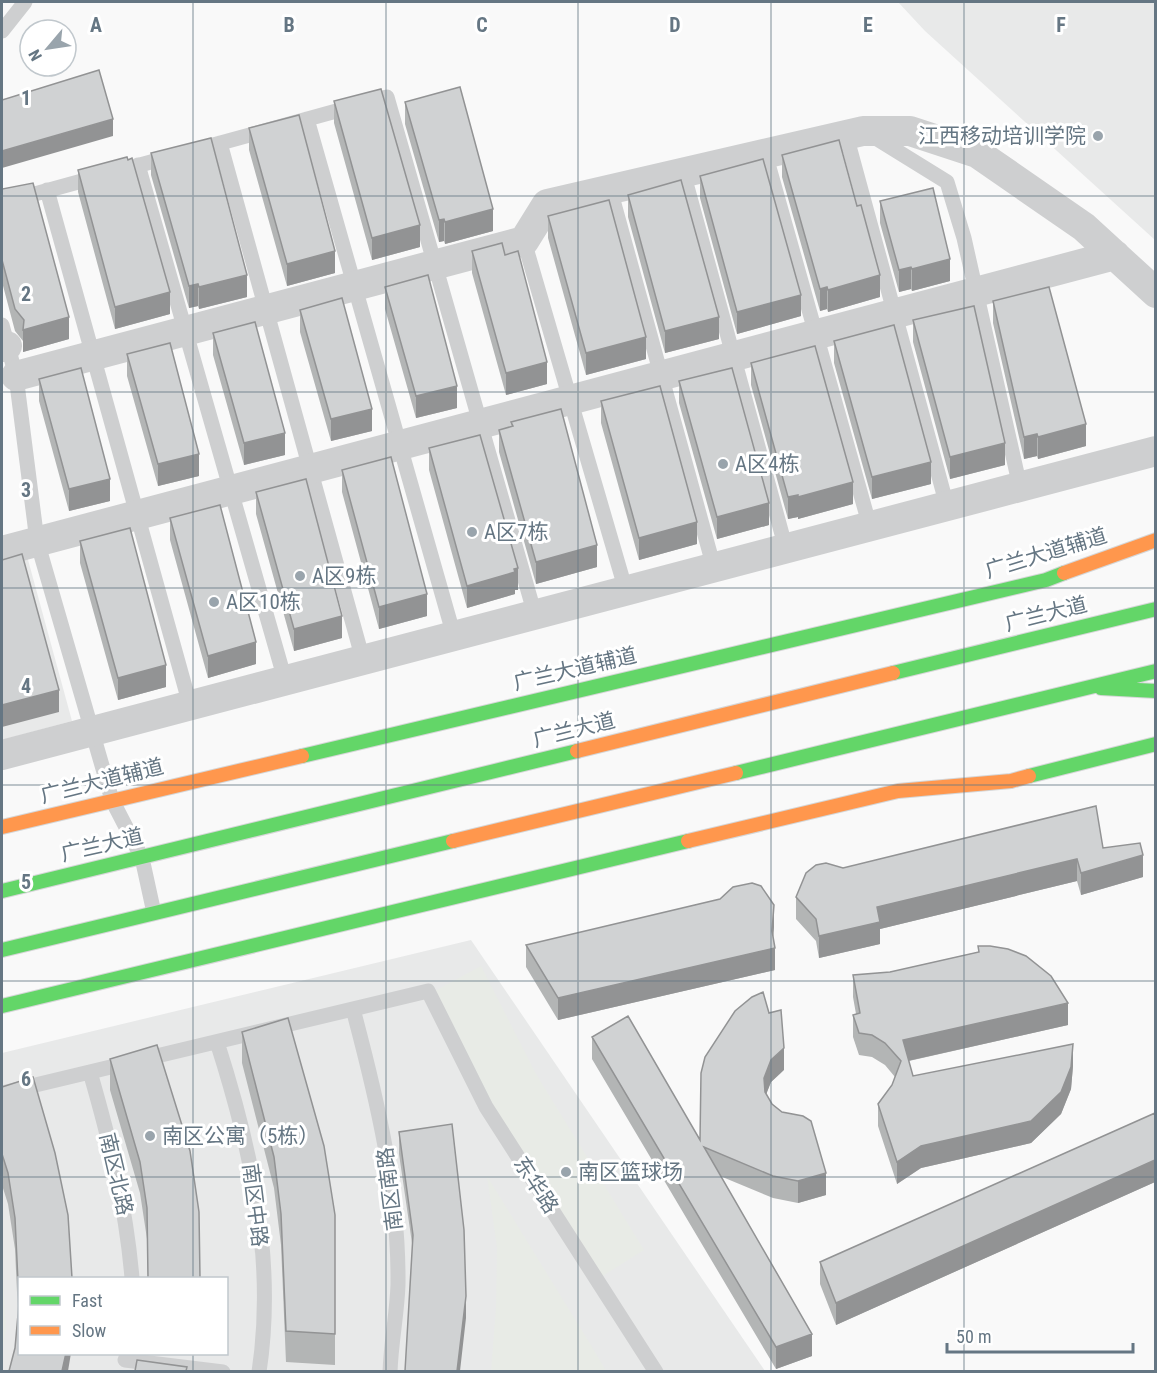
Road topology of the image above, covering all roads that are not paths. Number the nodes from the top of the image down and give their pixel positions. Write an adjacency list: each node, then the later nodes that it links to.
1 (26, 2): 2 (lane)
2 (2, 30)
3 (307, 119): 5 (lane); 14 (lane); 15 (lane)
4 (854, 133): 6 (street); 13 (street); 16 (lane); 19 (lane)
5 (220, 143): 7 (lane); 18 (lane)
6 (765, 153): 8 (street); 21 (lane)
7 (138, 165): 10 (lane); 20 (lane)
8 (683, 172): 9 (street); 24 (lane)
9 (610, 189): 12 (street); 25 (lane)
10 (47, 190): 11 (lane); 23 (lane)
11 (2, 203)
12 (524, 241): 14 (street); 27 (lane)
13 (1115, 255): 16 (street); 17 (street)
14 (435, 265): 15 (street); 28 (lane)
15 (355, 286): 18 (street); 29 (lane)
16 (976, 292): 19 (street); 32 (lane)
17 (1155, 293)
18 (266, 309): 20 (street); 31 (lane)
19 (895, 314): 21 (street); 34 (lane)
20 (185, 331): 23 (street); 33 (lane)
21 (816, 335): 24 (street); 36 (lane)
22 (3, 339): 26 (lane)
23 (93, 355): 26 (street); 35 (lane)
24 (734, 356): 25 (street); 39 (lane)
25 (663, 375): 27 (street); 41 (lane)
26 (16, 376): 38 (lane)
27 (570, 400): 28 (street); 42 (lane)
28 (481, 424): 29 (street); 45 (lane)
29 (400, 445): 31 (street); 47 (lane)
30 (1155, 451): 32 (street)
31 (311, 469): 33 (street); 48 (lane)
32 (1020, 487): 34 (street)
33 (230, 490): 35 (street); 50 (lane)
34 (947, 506): 36 (street)
35 (137, 515): 38 (street); 53 (lane)
36 (870, 526): 39 (street)
37 (1155, 540): 57 (main road, 广兰大道辅道)
38 (37, 541): 40 (street); 54 (lane)
39 (786, 549): 41 (street)
40 (2, 551)
41 (714, 568): 42 (street)
42 (626, 591): 45 (street)
43 (1155, 599): 46 (main road)
44 (1155, 609): 46 (main road, 广兰大道)
45 (535, 615): 47 (street)
46 (1128, 616): 59 (main road, 广兰大道)
47 (454, 636): 48 (street)
48 (363, 660): 50 (street)
49 (1155, 671): 51 (main road)
50 (285, 680): 53 (street)
51 (1084, 687): 52 (main road); 61 (main road)
52 (1155, 691)
53 (190, 705): 54 (street)
54 (92, 731): 56 (street); 57 (lane)
55 (1155, 744): 63 (main road)
56 (2, 754)
57 (112, 800): 58 (main road, 广兰大道辅道); 59 (lane)
58 (2, 827)
59 (142, 858): 60 (main road, 广兰大道); 61 (lane)
60 (2, 891)
61 (154, 913): 62 (main road)
62 (2, 950)
63 (2, 1006)
64 (353, 1009): 65 (lane); 72 (lane, 南区南路); 73 (lane, 东华路)
65 (217, 1042): 66 (lane); 71 (lane, 南区中路)
66 (90, 1072): 67 (lane); 68 (lane, 南区北路)
67 (2, 1093)
68 (132, 1277)
69 (125, 1362): 70 (lane)
70 (223, 1371)
71 (259, 1371)
72 (390, 1371)
73 (656, 1371)

